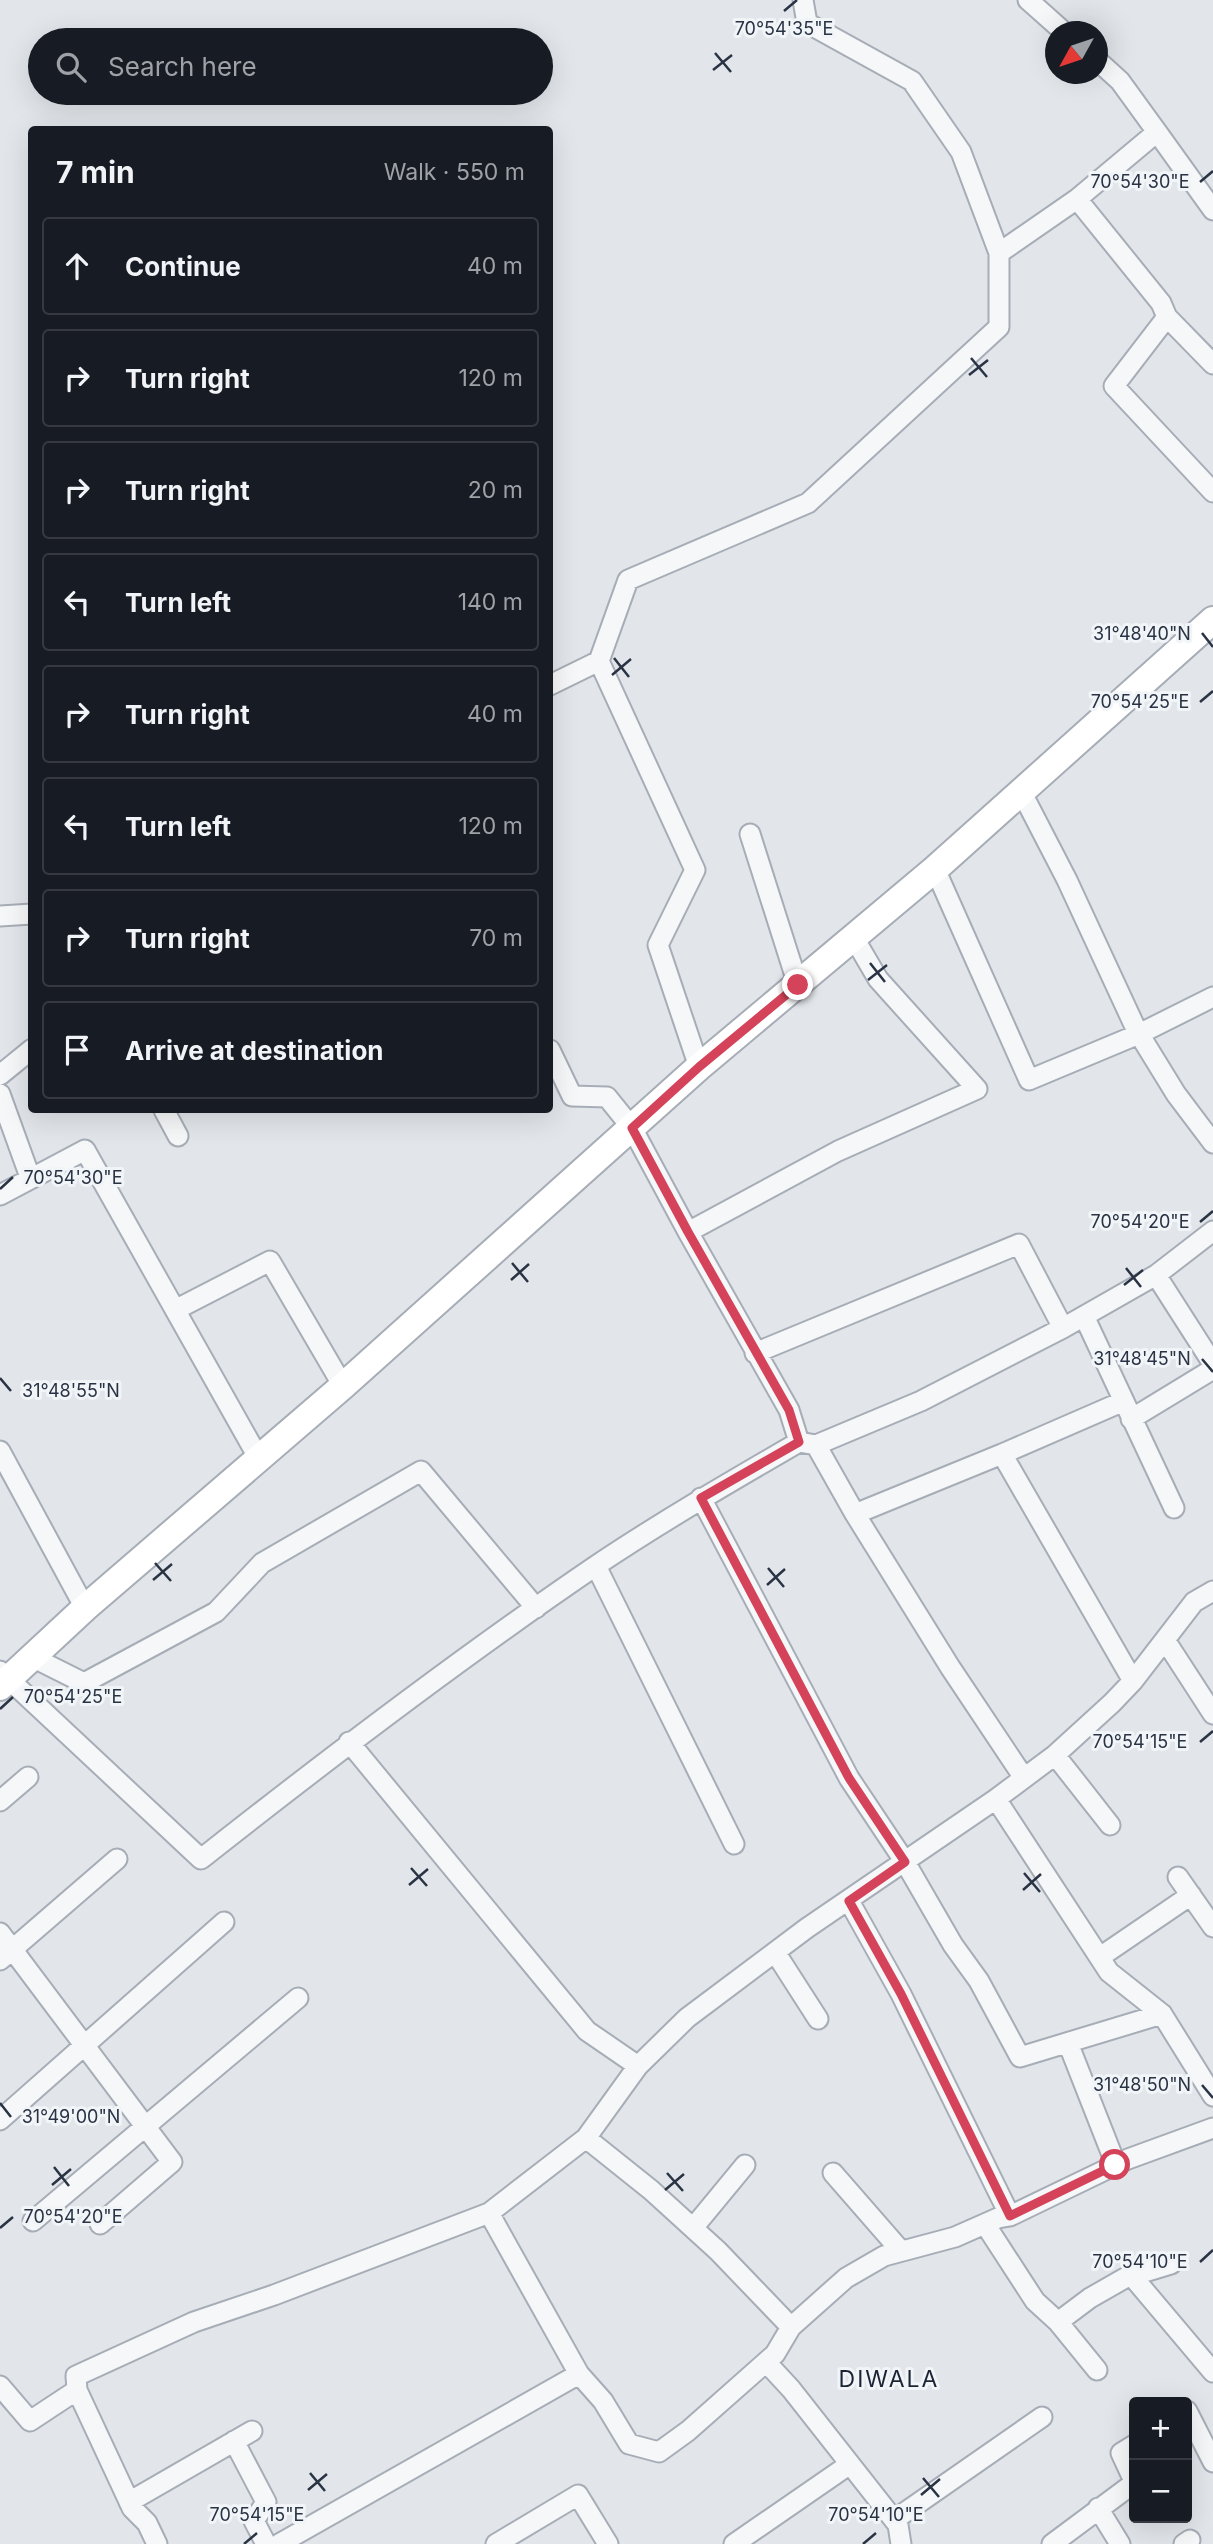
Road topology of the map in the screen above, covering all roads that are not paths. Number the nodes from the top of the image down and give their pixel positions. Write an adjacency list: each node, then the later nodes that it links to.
1 (803, 0): 8 (street)
2 (1028, 0): 3 (street)
3 (1052, 21)
4 (1108, 71): 5 (street)
5 (1157, 132): 6 (street); 7 (street)
6 (1077, 199): 8 (street); 9 (street)
7 (1213, 210)
8 (999, 254): 13 (street)
9 (1167, 317): 10 (street); 11 (street)
10 (1213, 364)
11 (1213, 492)
12 (1210, 630): 15 (street)
13 (599, 661): 14 (street); 26 (street)
14 (553, 684)
15 (1022, 793): 17 (street); 23 (street)
16 (750, 834): 21 (street)
17 (935, 869): 20 (street); 23 (street)
18 (28, 914): 19 (street)
19 (0, 916)
20 (855, 938): 21 (street); 36 (street)
21 (798, 985): 26 (street)
22 (1213, 997): 23 (street)
23 (1139, 1034): 32 (street)
24 (28, 1052): 27 (street)
25 (553, 1056): 30 (street)
26 (699, 1067): 30 (street)
27 (0, 1075)
28 (0, 1094): 33 (street)
29 (166, 1113): 31 (street)
30 (632, 1128): 36 (street); 43 (street)
31 (178, 1136)
32 (1213, 1143)
33 (30, 1177): 34 (street); 38 (street)
34 (0, 1195)
35 (1213, 1231): 37 (street)
36 (688, 1232): 41 (street)
37 (1156, 1275): 39 (street); 42 (street)
38 (175, 1310): 43 (street); 48 (street)
39 (1084, 1316): 40 (street); 44 (street)
40 (1063, 1328): 41 (street); 45 (street)
41 (755, 1353): 45 (street)
42 (1213, 1367): 44 (street)
43 (343, 1386): 48 (street)
44 (1127, 1410): 47 (street); 50 (street)
45 (807, 1443): 49 (street); 51 (street)
46 (0, 1451): 54 (street)
47 (1002, 1454): 51 (street); 59 (street)
48 (258, 1457): 54 (street)
49 (701, 1498): 52 (street); 71 (street)
50 (1174, 1508)
51 (855, 1514): 65 (street)
52 (596, 1566): 55 (street); 69 (street)
53 (1213, 1591): 56 (street)
54 (85, 1608): 57 (street)
55 (536, 1608): 57 (street); 62 (street)
56 (1165, 1640): 59 (street); 60 (street)
57 (32, 1657): 58 (street)
58 (3, 1679): 62 (street)
59 (1133, 1681): 63 (street)
60 (1205, 1686): 61 (street)
61 (1213, 1714)
62 (349, 1742): 85 (street)
63 (1055, 1755): 65 (street); 68 (street)
64 (29, 1777): 67 (street)
65 (1024, 1778): 66 (street)
66 (996, 1799): 71 (street); 79 (street)
67 (0, 1801)
68 (1110, 1825)
69 (734, 1844)
70 (117, 1859): 77 (street)
71 (905, 1862): 74 (street); 83 (street)
72 (1178, 1877): 73 (street)
73 (1191, 1895): 76 (street); 79 (street)
74 (849, 1901): 78 (street); 95 (street)
75 (224, 1922): 84 (street)
76 (1213, 1927)
77 (4, 1948): 84 (street)
78 (775, 1952): 82 (street); 85 (street)
79 (1100, 1957): 81 (street)
80 (298, 1998): 88 (street)
81 (1162, 2014): 83 (street); 86 (street)
82 (818, 2019)
83 (1068, 2043): 92 (street)
84 (83, 2045): 87 (street); 88 (street)
85 (638, 2066): 90 (street)
86 (1213, 2096)
87 (0, 2120)
88 (144, 2126): 96 (street); 97 (street)
89 (1213, 2128): 92 (street)
90 (586, 2138): 94 (street); 99 (street)
91 (745, 2165): 99 (street)
92 (1115, 2165): 95 (street)
93 (834, 2173): 100 (street)
94 (489, 2213): 108 (street); 110 (street)
95 (1010, 2216): 98 (street)
96 (33, 2221)
97 (100, 2224)
98 (985, 2224): 100 (street); 103 (street)
99 (693, 2228): 104 (street)
100 (901, 2251): 104 (street)
101 (1171, 2264): 102 (street)
102 (1132, 2276): 103 (street); 107 (street)
103 (1058, 2322): 106 (street)
104 (791, 2328): 105 (street)
105 (766, 2362): 108 (street); 117 (street)
106 (1097, 2370)
107 (1213, 2372)
108 (579, 2374): 125 (street)
109 (0, 2386): 110 (street)
110 (76, 2390): 120 (street)
111 (1042, 2417): 122 (street)
112 (1192, 2418): 116 (street)
113 (252, 2431): 114 (street)
114 (234, 2441): 120 (street); 124 (street)
115 (1129, 2448): 118 (street)
116 (1213, 2462)
117 (850, 2465): 122 (street); 128 (street)
118 (1129, 2471)
119 (1129, 2486): 121 (street)
120 (129, 2502): 123 (street)
121 (1098, 2508): 130 (street); 131 (street)
122 (894, 2520): 129 (street)
123 (157, 2544)
124 (266, 2544)
125 (279, 2544)
126 (496, 2544): 127 (street)
127 (608, 2544)
128 (734, 2544)
129 (901, 2544)
130 (1052, 2544)
131 (1120, 2544)

